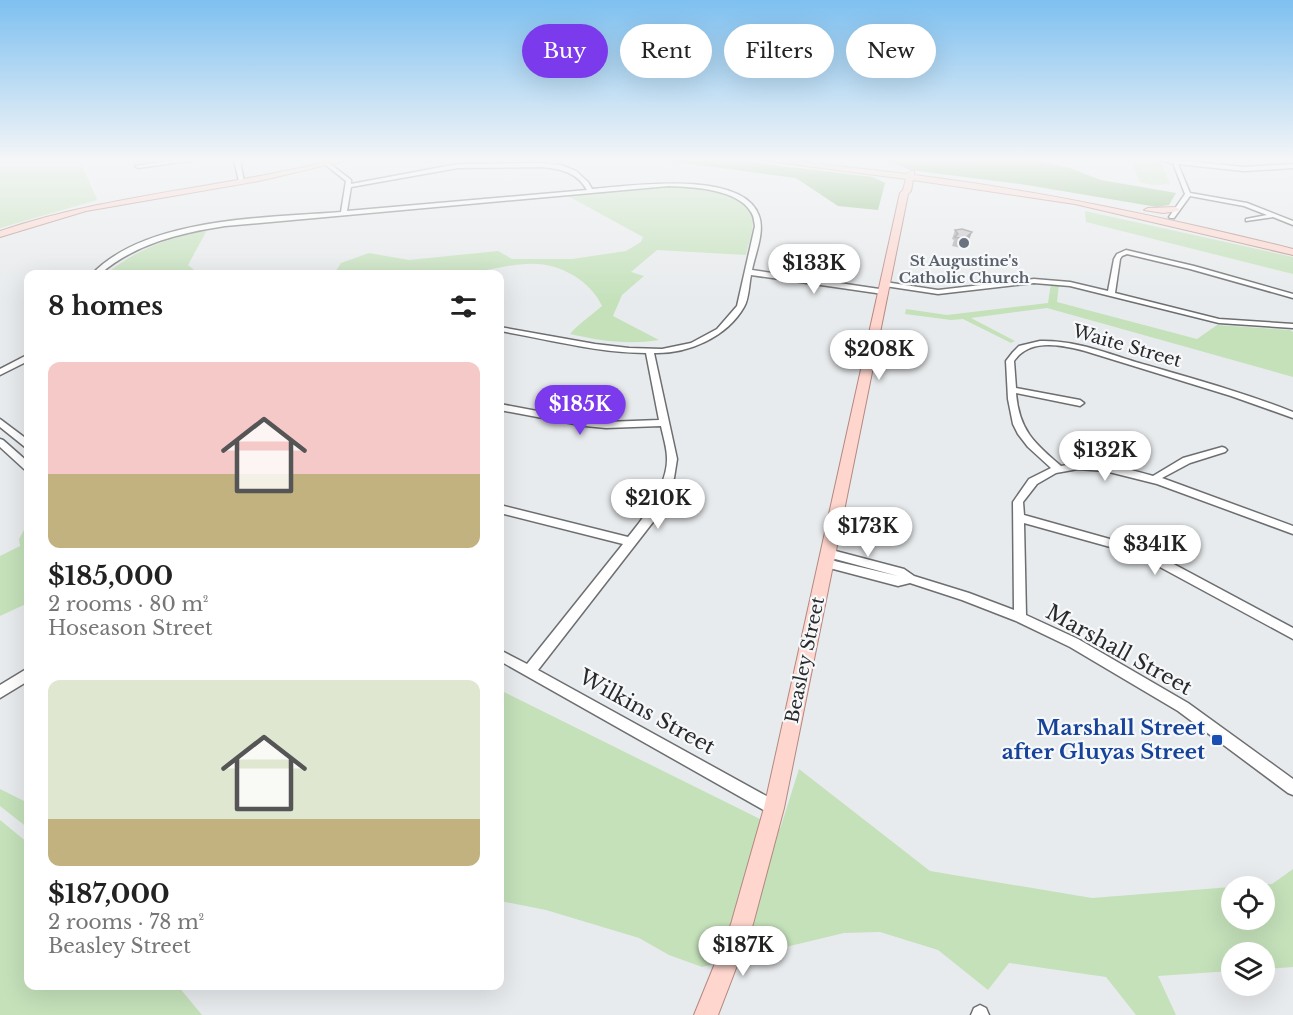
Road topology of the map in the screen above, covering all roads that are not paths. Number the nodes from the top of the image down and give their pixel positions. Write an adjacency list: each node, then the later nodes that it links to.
1 (88, 207): 15 (main road)
2 (345, 207): 10 (street)
3 (404, 207): 10 (street)
4 (752, 207): 19 (street)
5 (901, 207): 20 (main road, Beasley Street)
6 (1129, 207): 11 (main road)
7 (1134, 207): 11 (main road)
8 (1181, 207): 11 (street)
9 (1253, 207): 12 (street)
10 (344, 213): 18 (street)
11 (1179, 214): 16 (main road); 17 (main road)
12 (1271, 215): 13 (street); 14 (street)
13 (1248, 220)
14 (1293, 223)
15 (0, 235)
16 (1293, 246)
17 (1293, 252)
18 (102, 270)
19 (748, 272): 20 (street); 25 (street)
20 (884, 288): 21 (street); 44 (main road, Beasley Street)
21 (1111, 294): 22 (street); 23 (street)
22 (1293, 296)
23 (1293, 326)
24 (504, 330): 25 (street)
25 (650, 352): 33 (street)
26 (24, 360): 27 (street)
27 (0, 372)
28 (1012, 390): 29 (street); 31 (street, Waite Street); 38 (street, Waite Street)
29 (1080, 403)
30 (504, 408): 33 (street)
31 (1293, 415)
32 (0, 422): 35 (street)
33 (664, 423): 43 (street)
34 (0, 442): 37 (street)
35 (24, 442)
36 (1222, 450): 39 (street)
37 (24, 463)
38 (1060, 470): 39 (street); 41 (street)
39 (1155, 479): 42 (street)
40 (504, 509): 43 (street)
41 (1017, 517): 45 (street); 46 (street)
42 (1293, 530)
43 (631, 542): 48 (street)
44 (827, 558): 45 (street, Marshall Street); 52 (main road, Beasley Street)
45 (1020, 618): 51 (street, Marshall Street)
46 (1293, 634)
47 (504, 657): 48 (street, Wilkins Street)
48 (530, 671): 52 (street, Wilkins Street)
49 (24, 677): 50 (street)
50 (0, 692)
51 (1293, 788)
52 (774, 808): 53 (main road, Beasley Street)
53 (706, 1015)

